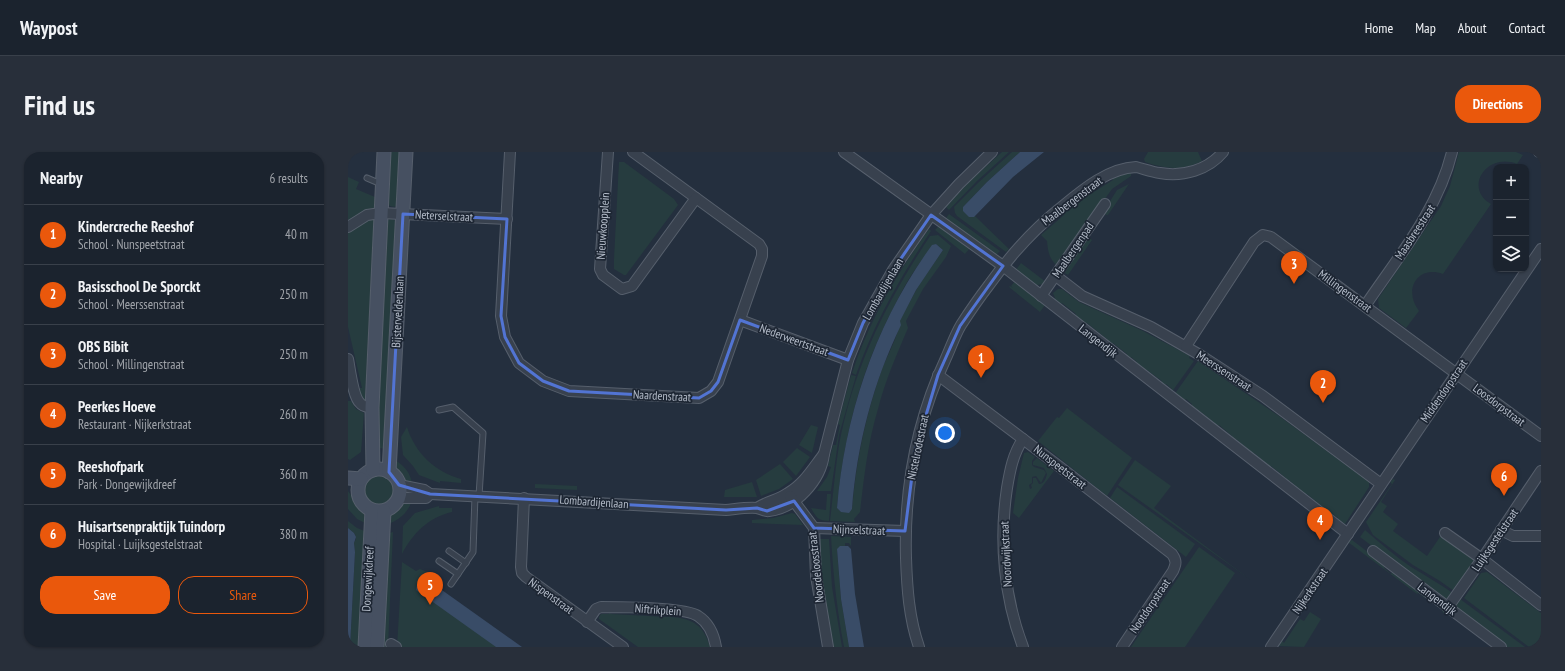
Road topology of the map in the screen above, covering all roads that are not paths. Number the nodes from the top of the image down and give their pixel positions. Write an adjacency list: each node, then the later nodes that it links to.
1 (384, 152): 11 (street, Bijsterveldenlaan)
2 (406, 152): 15 (street, Bijsterveldenlaan)
3 (510, 152): 17 (street, Naardenstraat)
4 (608, 152): 12 (street, Nieuwkoopplein)
5 (633, 152): 12 (street, Naardenstraat)
6 (844, 152): 16 (street, Langendijk)
7 (992, 152): 16 (street, Lombardijenlaan)
8 (1223, 152): 20 (street, Maalbergenstraat)
9 (1452, 152): 23 (street, Maasbreestraat)
10 (367, 178): 11 (lane)
11 (382, 185): 14 (street, Bijsterveldenlaan)
12 (696, 198): 24 (street, Naardenstraat)
13 (1104, 204): 21 (street, Maalbergenpad)
14 (381, 213): 15 (street, Neterselstraat); 18 (street); 30 (street, Bijsterveldenlaan)
15 (403, 214): 17 (street, Neterselstraat); 36 (street, Bijsterveldenlaan)
16 (930, 215): 20 (street, Langendijk); 27 (street, Lombardijenlaan)
17 (506, 219): 24 (street, Naardenstraat)
18 (348, 227)
19 (1541, 249): 28 (street, Middendorpstraat)
20 (1003, 266): 22 (street, Langendijk); 29 (street, Nistelrodestraat)
21 (1056, 276): 22 (street, Maalbergenpad); 25 (street, Meerssenstraat)
22 (1041, 296): 49 (street, Langendijk)
23 (1365, 306): 25 (street, Millingenstraat); 28 (street, Millingenstraat)
24 (740, 320): 27 (street, Nederweertstraat)
25 (1186, 346): 38 (street, Meerssenstraat)
26 (348, 360): 30 (street)
27 (848, 360): 42 (street, Lombardijenlaan)
28 (1457, 374): 32 (street, Loosdorpstraat); 38 (street, Middendorpstraat)
29 (938, 375): 33 (street, Nunspeetstraat); 47 (street, Nistelrodestraat)
30 (372, 408): 34 (street, Bijsterveldenlaan)
31 (439, 410): 41 (lane)
32 (1541, 436)
33 (1023, 439): 56 (street, Nunspeetstraat); 68 (street, Noordwijkstraat)
34 (373, 470): 36 (street); 37 (street)
35 (1541, 471): 46 (street, Luijksgestelstraat)
36 (389, 472): 40 (street)
37 (354, 479): 39 (street)
38 (1381, 484): 49 (street, Middendorpstraat)
39 (353, 491): 44 (street)
40 (399, 492): 41 (street, Lombardijenlaan); 44 (street)
41 (477, 496): 43 (street, Lombardijenlaan); 55 (lane)
42 (791, 497): 43 (street, Lombardijenlaan); 45 (street, Noordeloosstraat)
43 (524, 498): 61 (street, Nispenstraat)
44 (378, 510): 62 (street, Dongewijkdreef); 63 (street, Dongewijkdreef)
45 (814, 528): 47 (street, Nijnselstraat); 66 (street, Noordeloosstraat)
46 (1501, 530): 50 (street); 53 (street, Luijksgestelstraat)
47 (905, 531): 67 (street, Nistelrodestraat)
48 (1445, 533): 53 (street)
49 (1348, 534): 70 (street, Nijkerkstraat)
50 (1541, 536)
51 (449, 551): 55 (lane)
52 (1373, 551): 60 (street, Langendijk)
53 (1482, 559): 59 (street); 60 (street, Luijksgestelstraat)
54 (439, 561): 57 (lane)
55 (466, 563): 57 (lane)
56 (1176, 564): 69 (street, Nootdorpstraat)
57 (458, 574): 58 (lane)
58 (451, 584)
59 (1541, 605)
60 (1448, 607): 71 (street, Langendijk)
61 (587, 622): 64 (street, Nispenstraat); 65 (street, Niftrikplein)
62 (365, 647)
63 (377, 647)
64 (623, 647)
65 (716, 647)
66 (828, 647)
67 (919, 647)
68 (1023, 647)
69 (1122, 647)
70 (1272, 647)
71 (1501, 647)

